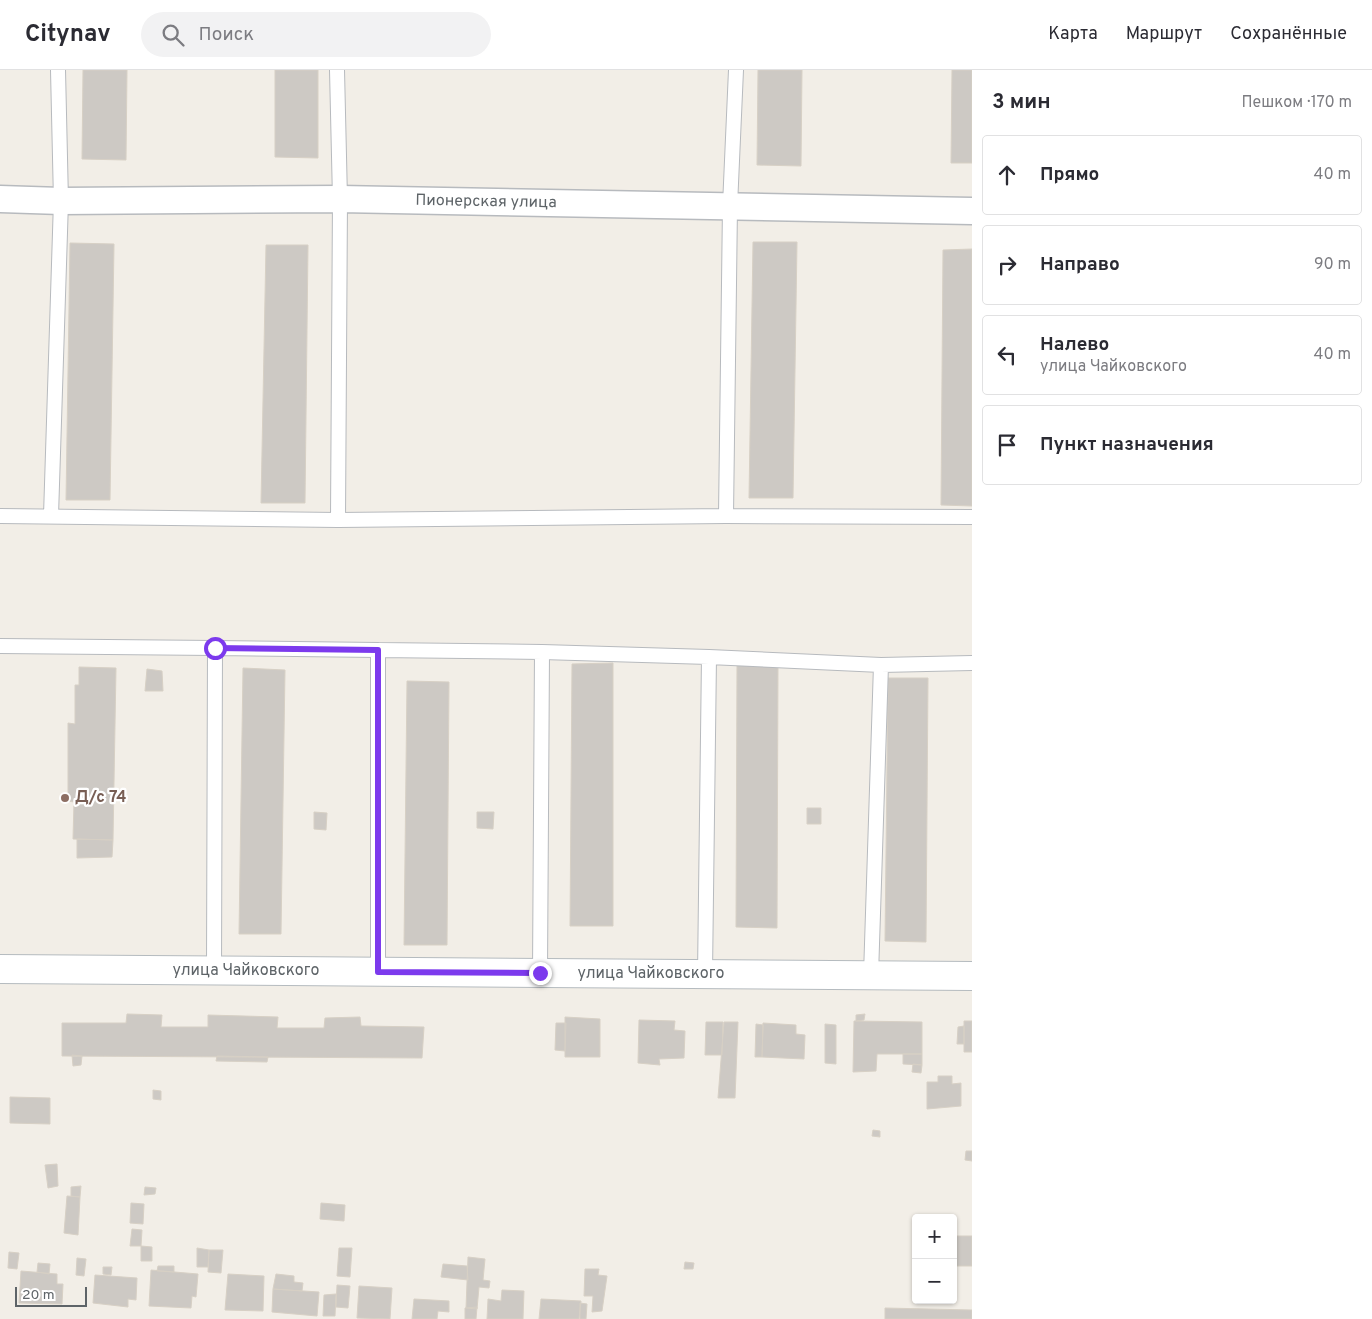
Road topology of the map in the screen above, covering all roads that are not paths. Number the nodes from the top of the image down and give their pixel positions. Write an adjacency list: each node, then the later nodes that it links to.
1 (58, 70): 6 (lane)
2 (338, 70): 5 (lane)
3 (736, 70): 7 (lane)
4 (0, 199): 6 (street, Пионерская улица)
5 (340, 199): 6 (street, Пионерская улица); 7 (street, Пионерская улица); 13 (lane)
6 (61, 201): 10 (lane)
7 (730, 206): 8 (street, Пионерская улица); 11 (lane)
8 (972, 211)
9 (0, 516): 10 (lane)
10 (51, 516): 13 (lane)
11 (726, 516): 12 (lane); 13 (lane)
12 (972, 517)
13 (338, 520)
14 (0, 646): 15 (lane)
15 (215, 648): 16 (lane); 22 (lane)
16 (378, 650): 17 (lane); 23 (lane)
17 (542, 652): 18 (lane); 24 (lane)
18 (708, 657): 20 (lane); 25 (lane)
19 (972, 663): 20 (lane)
20 (881, 665): 26 (lane)
21 (0, 969): 22 (main road, улица Чайковского)
22 (214, 970): 23 (main road, улица Чайковского)
23 (378, 972): 24 (main road, улица Чайковского)
24 (540, 973): 25 (main road, улица Чайковского)
25 (705, 974): 26 (main road, улица Чайковского)
26 (870, 975): 27 (main road, улица Чайковского)
27 (972, 976)

